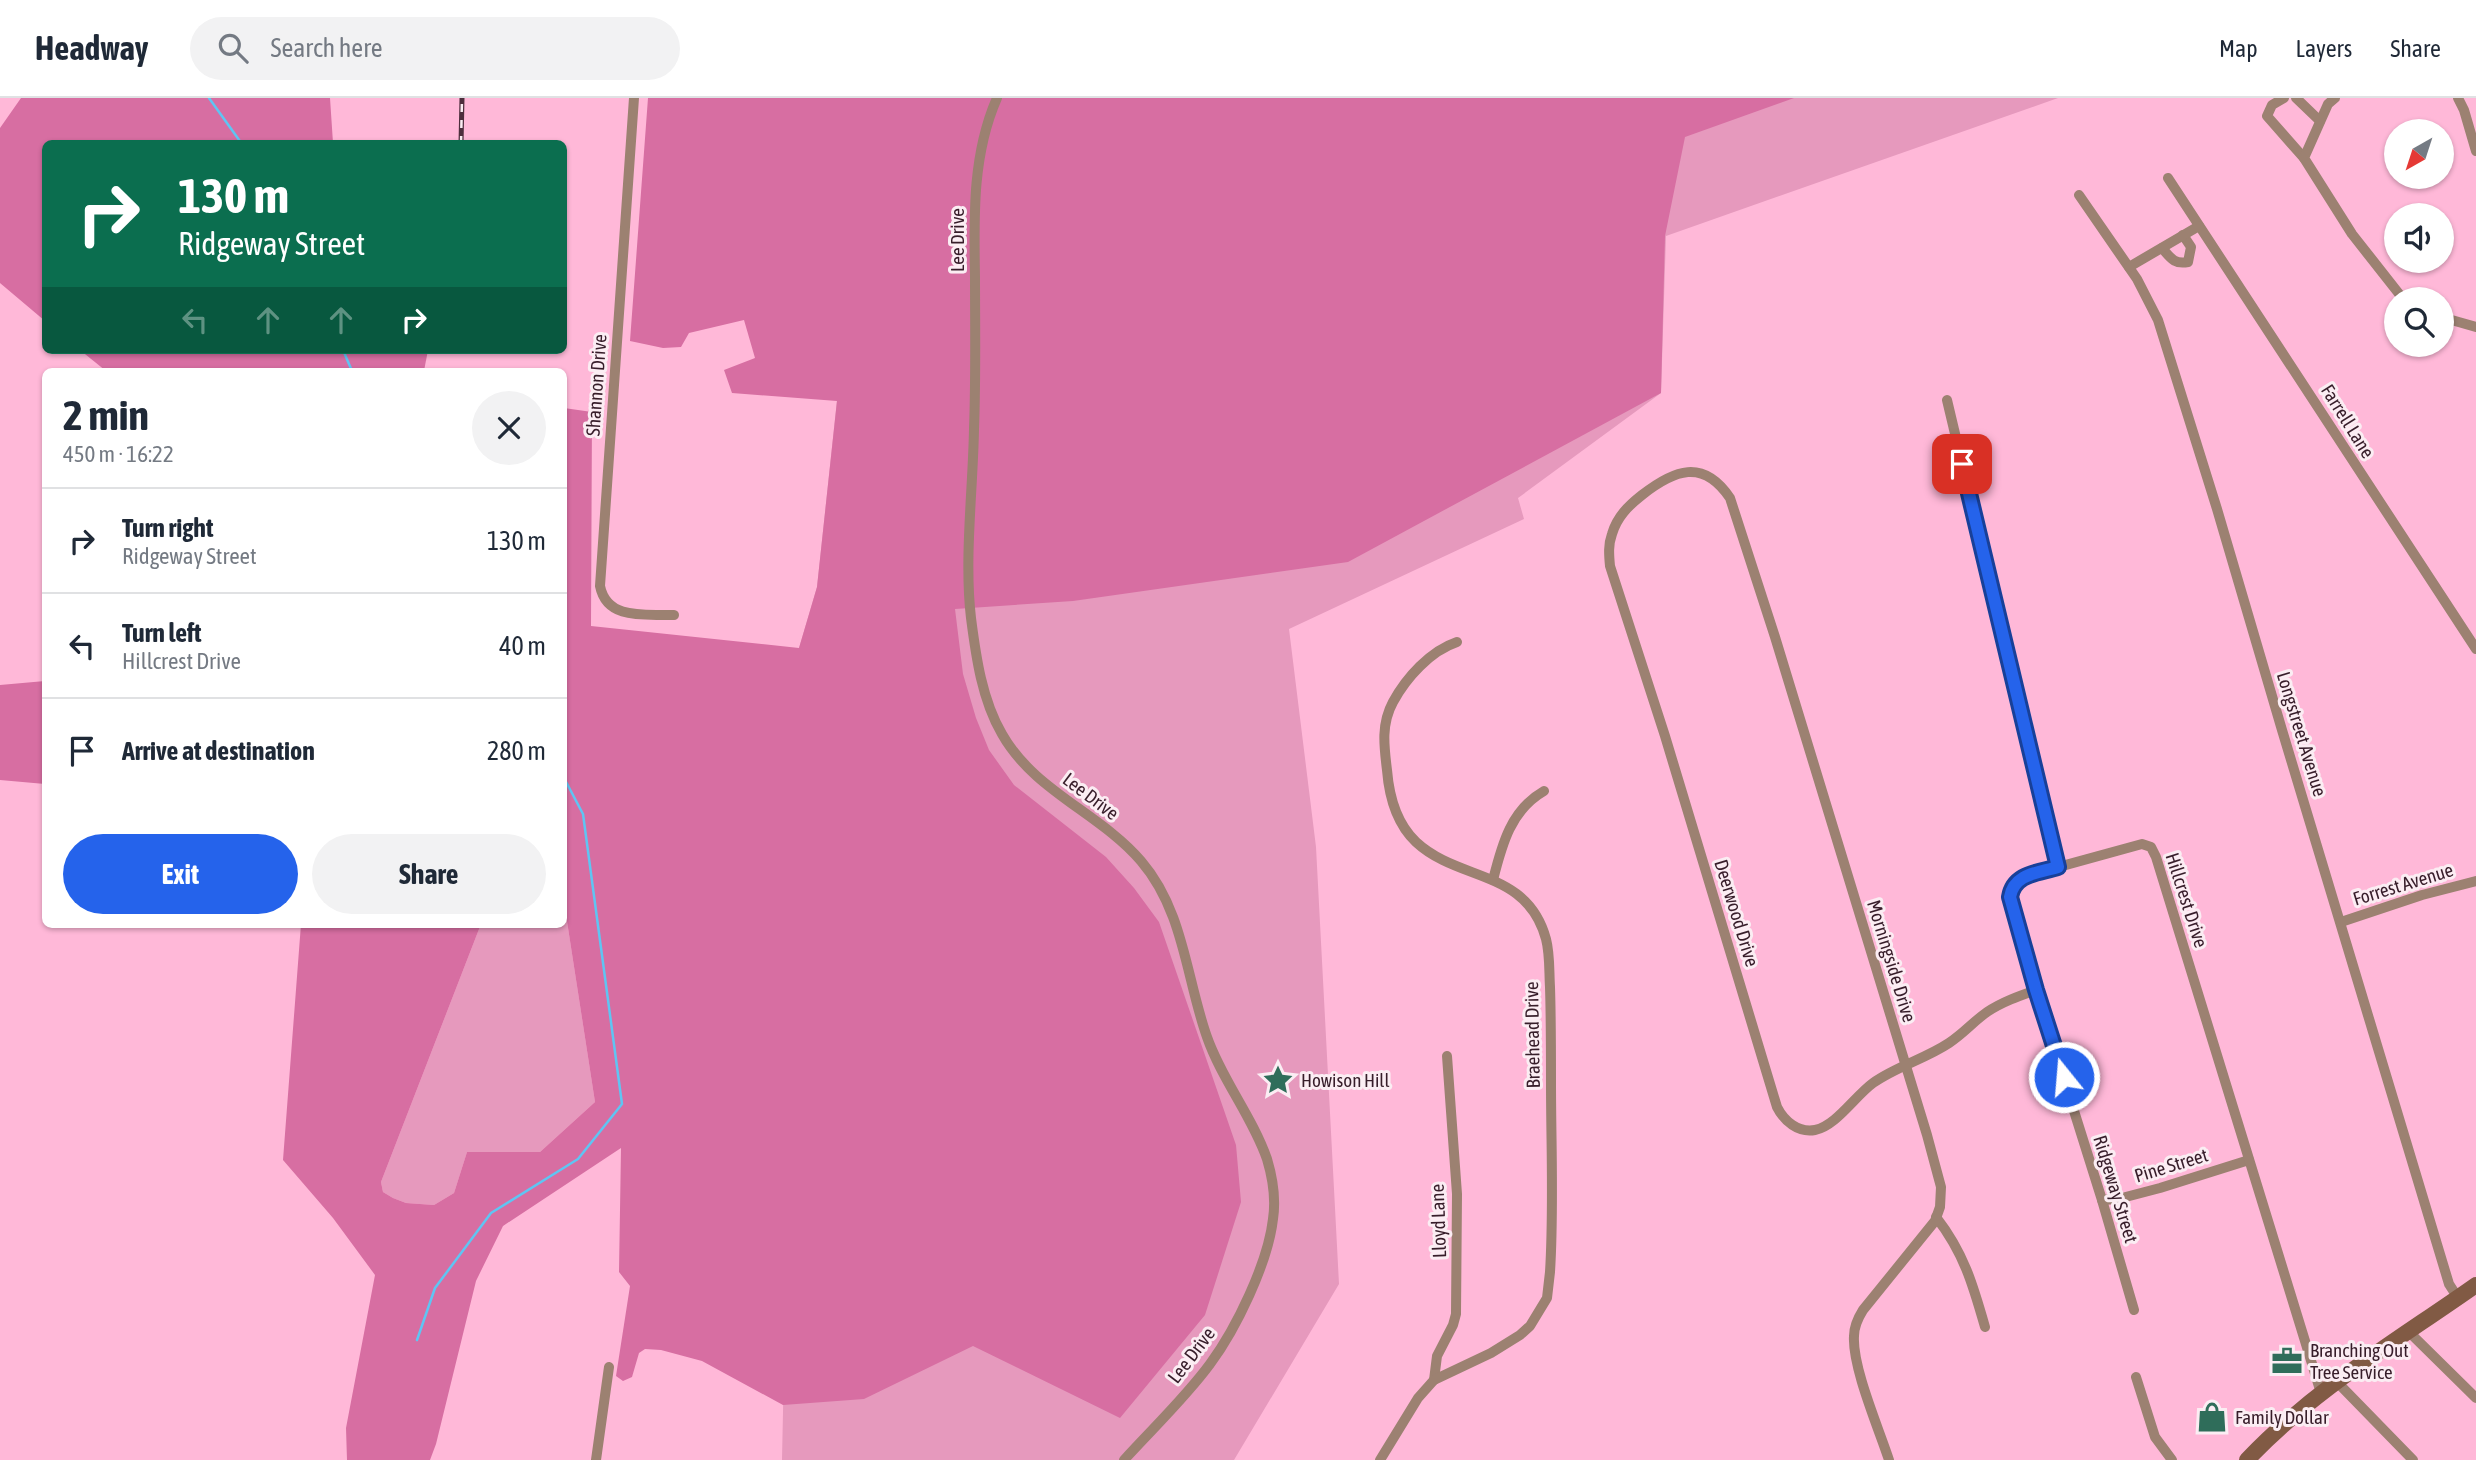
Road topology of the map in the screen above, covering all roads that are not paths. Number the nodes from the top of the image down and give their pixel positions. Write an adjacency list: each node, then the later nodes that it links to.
1 (634, 98): 21 (street, Shannon Drive)
2 (997, 98): 47 (street, Lee Drive)
3 (2284, 98): 9 (street)
4 (2296, 98): 7 (street)
5 (2335, 98): 7 (street)
6 (2458, 98): 8 (street)
7 (2320, 121): 9 (street)
8 (2476, 151)
9 (2304, 158): 16 (street)
10 (2168, 178): 12 (street, Farrell Lane)
11 (2079, 195): 15 (street, Longstreet Avenue)
12 (2199, 226): 13 (street); 23 (street, Farrell Lane)
13 (2183, 235): 14 (street); 14 (street)
14 (2162, 248): 15 (street)
15 (2129, 267): 28 (street, Longstreet Avenue)
16 (2394, 287)
17 (2454, 321): 18 (street)
18 (2476, 327)
19 (1947, 400): 25 (street)
20 (1693, 472): 31 (street, Morningside Drive); 31 (street, Deerwood Drive)
21 (674, 615)
22 (1457, 642): 26 (street, Braehead Drive)
23 (2476, 649)
24 (1544, 791): 26 (street)
25 (2058, 867): 29 (street, Ridgeway Street); 32 (street, Hillcrest Drive)
26 (1493, 880): 42 (street, Braehead Drive)
27 (2476, 881): 28 (street, Forrest Avenue)
28 (2341, 922): 36 (street, Longstreet Avenue)
29 (2036, 990): 31 (street, Deerwood Drive); 33 (street, Ridgeway Street)
30 (1447, 1056): 42 (street, Lloyd Lane)
31 (1905, 1066): 34 (street, Morningside Drive)
32 (2249, 1160): 33 (street, Pine Street); 44 (street, Hillcrest Drive)
33 (2102, 1200): 37 (street, Ridgeway Street)
34 (1936, 1217): 38 (street); 49 (street)
35 (2476, 1285): 36 (main road)
36 (2458, 1298): 39 (main road)
37 (2134, 1310)
38 (1985, 1326)
39 (2409, 1332): 43 (main road); 45 (street)
40 (608, 1367): 46 (street)
41 (2136, 1377): 50 (street)
42 (1434, 1380): 48 (street, Braehead Drive)
43 (2337, 1382): 44 (main road); 52 (street)
44 (2321, 1393): 51 (main road)
45 (2476, 1398)
46 (596, 1460)
47 (1124, 1460)
48 (1380, 1460)
49 (1889, 1460)
50 (2172, 1460)
51 (2247, 1460)
52 (2413, 1460)

